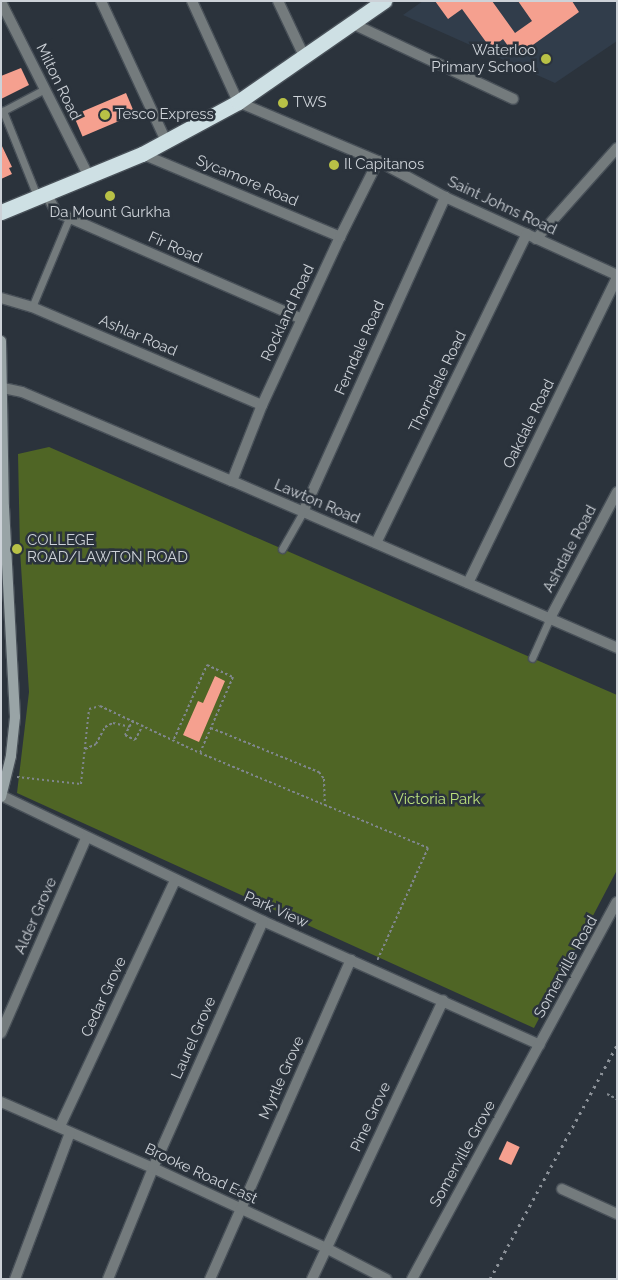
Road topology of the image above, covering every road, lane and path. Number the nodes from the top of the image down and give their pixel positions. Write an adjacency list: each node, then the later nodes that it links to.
1 (101, 1): 11 (street)
2 (192, 1): 10 (street)
3 (278, 1): 7 (street)
4 (384, 1): 6 (highway)
5 (1, 2): 8 (street, Milton Road)
6 (351, 23): 7 (highway); 9 (street)
7 (304, 56): 10 (highway)
8 (45, 89): 15 (street, Milton Road); 16 (lane)
9 (513, 99)
10 (238, 102): 11 (highway); 14 (street, Saint Johns Road)
11 (166, 141): 13 (highway)
12 (617, 148): 21 (street, Thorndale Road)
13 (142, 154): 15 (highway); 20 (street, Sycamore Road)
14 (378, 161): 17 (street, Saint Johns Road); 20 (street, Rockland Road)
15 (88, 175): 16 (highway)
16 (41, 194): 18 (highway); 19 (street, Fir Road)
17 (445, 197): 21 (street, Saint Johns Road); 31 (street, Ferndale Road)
18 (1, 212)
19 (69, 218): 24 (lane); 25 (street, Fir Road)
20 (340, 236): 25 (street, Rockland Road)
21 (532, 237): 22 (street, Saint Johns Road); 32 (street, Thorndale Road)
22 (617, 277): 34 (street, Oakdale Road)
23 (1, 298): 24 (street, Ashlar Road)
24 (32, 307): 28 (street, Ashlar Road)
25 (302, 319): 28 (street, Rockland Road)
26 (1, 341): 27 (street)
27 (3, 388): 29 (street, Lawton Road); 35 (street)
28 (262, 404): 29 (street, Rockland Road)
29 (232, 481): 31 (street, Lawton Road)
30 (617, 492): 36 (street, Ashdale Road)
31 (303, 512): 32 (street, Lawton Road); 33 (lane)
32 (376, 543): 34 (street, Lawton Road)
33 (282, 549)
34 (468, 583): 36 (street, Lawton Road)
35 (6, 616): 46 (street)
36 (550, 620): 37 (street, Lawton Road); 38 (lane)
37 (617, 648)
38 (532, 658)
39 (134, 720): 40 (path); 41 (path); 44 (path)
40 (143, 725): 41 (path); 43 (path)
41 (130, 727): 44 (path)
42 (211, 728): 43 (path); 45 (path); 48 (path)
43 (174, 739): 45 (path)
44 (86, 750): 46 (path)
45 (200, 753): 48 (path)
46 (7, 776): 47 (street)
47 (1, 796): 49 (street, Park View)
48 (325, 805): 54 (path)
49 (86, 838): 50 (street, Park View); 56 (street, Alder Grove)
50 (175, 880): 52 (street, Park View); 61 (street, Cedar Grove)
51 (617, 902): 57 (street, Somerville Road)
52 (263, 921): 53 (street, Park View); 63 (street, Laurel Grove)
53 (351, 960): 54 (street, Park View); 65 (street, Myrtle Grove)
54 (373, 969): 55 (street, Park View)
55 (443, 1000): 57 (street, Park View); 67 (street, Pine Grove)
56 (1, 1033)
57 (540, 1045): 73 (street, Somerville Grove)
58 (607, 1094): 59 (path)
59 (617, 1099)
60 (1, 1102): 61 (street, Brooke Road East)
61 (60, 1126): 62 (street, Brooke Road East)
62 (70, 1133): 63 (street, Brooke Road East); 68 (street)
63 (154, 1168): 65 (street, Brooke Road East); 69 (street, Laurel Grove)
64 (562, 1189): 66 (street)
65 (240, 1209): 67 (street, Brooke Road East); 70 (street, Myrtle Grove)
66 (617, 1214)
67 (326, 1248): 71 (street, Pine Grove); 72 (street, Brooke Road East)
68 (15, 1279)
69 (108, 1279)
70 (210, 1279)
71 (312, 1279)
72 (386, 1279)
73 (412, 1279)

